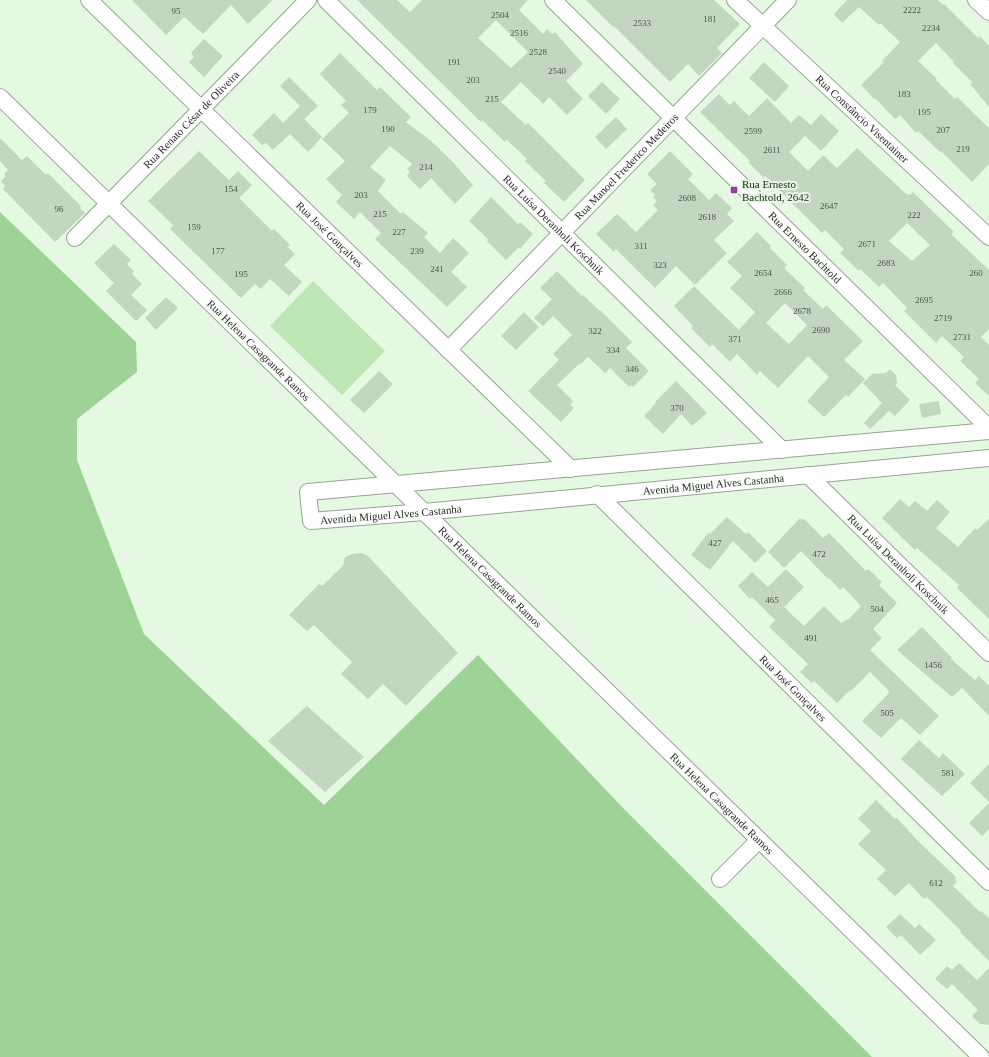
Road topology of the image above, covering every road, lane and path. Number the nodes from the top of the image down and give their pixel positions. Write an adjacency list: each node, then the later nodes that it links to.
1 (89, 0): 11 (street, Rua José Gonçalves)
2 (308, 0): 11 (street, Rua Renato César de Oliveira)
3 (326, 0): 14 (street, Rua Luísa Deranholi Koschnik)
4 (553, 0): 12 (street, Rua Ernesto Bachtold)
5 (735, 0): 9 (street, Rua Constâncio Visentainer)
6 (788, 0): 9 (street, Rua Manoel Frederico Medeiros)
7 (976, 0): 8 (street)
8 (989, 12)
9 (763, 26): 12 (street, Rua Manoel Frederico Medeiros); 15 (street, Rua Constâncio Visentainer)
10 (0, 97): 13 (street, Rua Helena Casagrande Ramos)
11 (201, 109): 13 (street, Rua Renato César de Oliveira); 17 (street, Rua José Gonçalves)
12 (673, 118): 14 (street, Rua Manoel Frederico Medeiros); 18 (street, Rua Ernesto Bachtold)
13 (109, 203): 16 (street, Rua Renato César de Oliveira); 24 (street, Rua Helena Casagrande Ramos)
14 (562, 232): 17 (street, Rua Manoel Frederico Medeiros); 20 (street, Rua Luísa Deranholi Koschnik)
15 (989, 237)
16 (75, 238)
17 (448, 350): 22 (street, Rua José Gonçalves)
18 (989, 428)
19 (989, 431): 20 (street, Avenida Miguel Alves Castanha)
20 (782, 450): 22 (street, Avenida Miguel Alves Castanha)
21 (989, 458): 23 (street, Avenida Miguel Alves Castanha)
22 (571, 469): 24 (street, Avenida Miguel Alves Castanha)
23 (808, 475): 25 (street, Avenida Miguel Alves Castanha); 27 (street, Rua Luísa Deranholi Koschnik)
24 (397, 485): 26 (street, Rua Helena Casagrande Ramos); 26 (street, Avenida Miguel Alves Castanha)
25 (597, 494): 26 (street, Avenida Miguel Alves Castanha); 30 (street, Rua José Gonçalves)
26 (424, 512): 28 (street, Rua Helena Casagrande Ramos)
27 (989, 653)
28 (759, 840): 29 (street); 31 (street, Rua Helena Casagrande Ramos)
29 (720, 879)
30 (989, 882)
31 (981, 1057)

